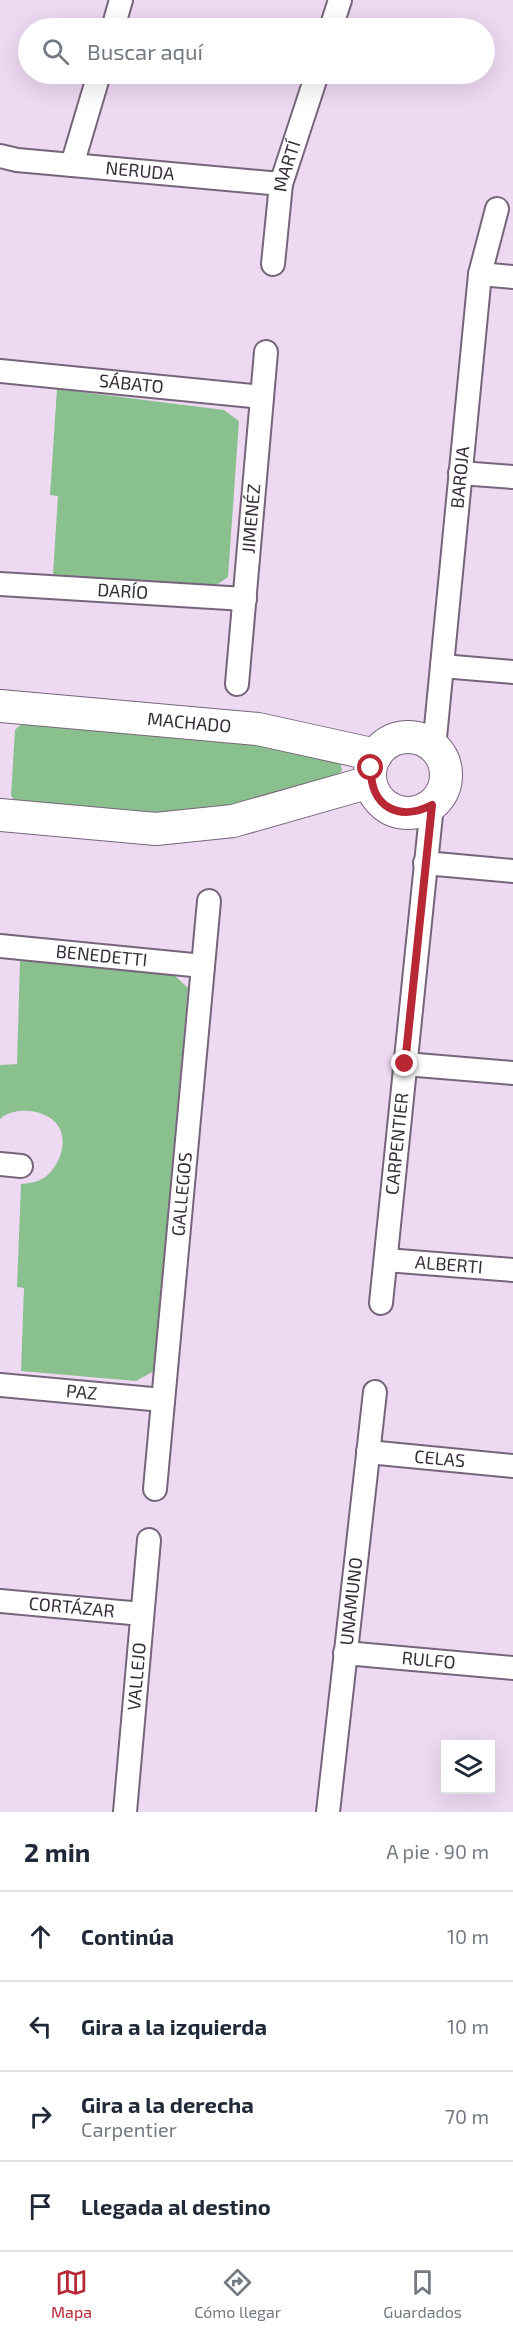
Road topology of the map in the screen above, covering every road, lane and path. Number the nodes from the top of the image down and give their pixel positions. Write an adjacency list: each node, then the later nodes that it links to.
1 (121, 0): 3 (street)
2 (340, 0): 4 (street)
3 (116, 18)
4 (334, 18)
5 (96, 84): 8 (street)
6 (314, 84): 9 (street, MARTÍ)
7 (0, 156): 8 (street, NERUDA)
8 (72, 165): 9 (street, NERUDA)
9 (281, 184): 11 (street, MARTÍ)
10 (497, 209): 12 (street, BAROJA)
11 (273, 264)
12 (480, 274): 13 (street); 17 (street, BAROJA)
13 (513, 277)
14 (266, 352): 16 (street, JIMENÉZ)
15 (0, 371): 16 (street, SÁBATO)
16 (262, 397): 20 (street, JIMENÉZ)
17 (460, 473): 18 (street); 21 (street, BAROJA)
18 (513, 477)
19 (0, 584): 20 (street, DARÍO)
20 (244, 599): 23 (street, JIMENÉZ)
21 (442, 666): 22 (street); 25 (street, BAROJA)
22 (513, 672)
23 (237, 684)
24 (0, 706): 26 (street, MACHADO)
25 (434, 748): 26 (street); 27 (street)
26 (373, 769): 27 (street); 28 (street)
27 (432, 805): 29 (street, CARPENTIER)
28 (0, 815)
29 (425, 863): 30 (street); 34 (street, CARPENTIER)
30 (513, 871)
31 (209, 901): 33 (street, GALLEGOS)
32 (0, 946): 33 (street, BENEDETTI)
33 (203, 966): 41 (street, GALLEGOS)
34 (405, 1064): 35 (street); 36 (street, CARPENTIER)
35 (513, 1073)
36 (386, 1260): 37 (street, ALBERTI); 38 (street, CARPENTIER)
37 (513, 1270)
38 (381, 1304)
39 (0, 1385): 41 (street, PAZ)
40 (375, 1392): 42 (street, UNAMUNO)
41 (163, 1400): 44 (street, GALLEGOS)
42 (368, 1452): 43 (street, CELAS); 48 (street, UNAMUNO)
43 (513, 1466)
44 (155, 1489)
45 (149, 1540): 47 (street, VALLEJO)
46 (0, 1601): 47 (street, CORTÁZAR)
47 (142, 1614): 50 (street, VALLEJO)
48 (345, 1653): 49 (street, RULFO); 51 (street, UNAMUNO)
49 (513, 1668)
50 (125, 1812)
51 (328, 1812)

